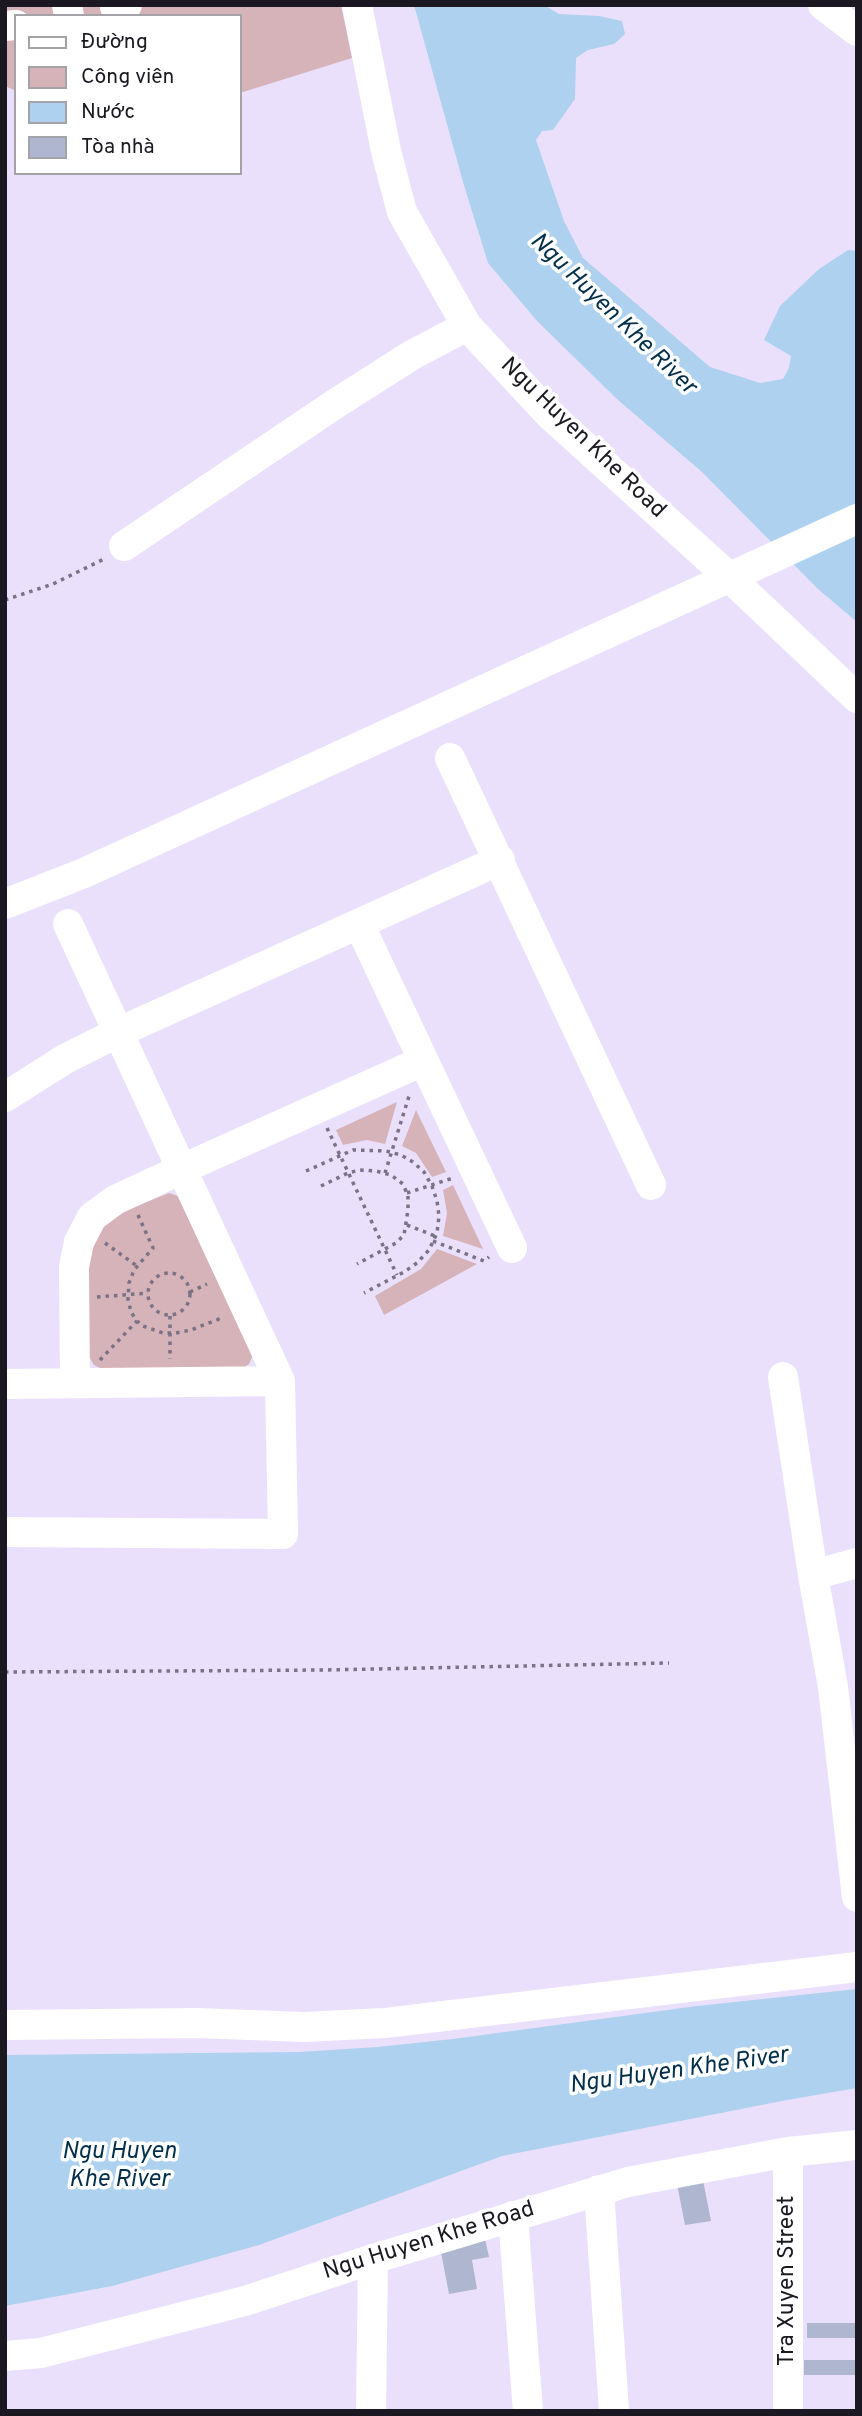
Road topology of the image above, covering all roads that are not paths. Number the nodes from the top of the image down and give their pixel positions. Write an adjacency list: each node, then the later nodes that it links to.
1 (357, 5): 4 (street, Ngu Huyen Khe Road)
2 (823, 5): 3 (street)
3 (857, 31)
4 (467, 326): 6 (street); 7 (street, Ngu Huyen Khe Road)
5 (857, 519): 7 (street)
6 (124, 545)
7 (729, 578): 8 (street, Ngu Huyen Khe Road); 11 (street)
8 (857, 698)
9 (450, 758): 10 (street)
10 (500, 860): 13 (street); 18 (street)
11 (5, 904)
12 (68, 924): 14 (street)
13 (359, 924): 14 (street); 15 (street)
14 (117, 1033): 16 (street); 17 (street)
15 (423, 1062): 17 (street); 19 (street)
16 (5, 1097)
17 (182, 1169): 21 (street); 22 (street)
18 (651, 1185)
19 (504, 1250)
20 (783, 1377): 26 (street)
21 (280, 1381): 22 (street); 24 (street)
22 (75, 1383): 23 (street)
23 (5, 1384)
24 (5, 1532)
25 (857, 1563): 26 (street)
26 (813, 1574): 27 (street)
27 (857, 1897)
28 (857, 1967): 29 (street)
29 (5, 2025)
30 (857, 2145): 31 (street, Ngu Huyen Khe Road)
31 (788, 2152): 32 (street, Ngu Huyen Khe Road); 39 (street, Tra Xuyen Street)
32 (599, 2190): 33 (street, Ngu Huyen Khe Road); 38 (street)
33 (513, 2216): 34 (street, Ngu Huyen Khe Road); 37 (street)
34 (373, 2259): 35 (street, Ngu Huyen Khe Road); 36 (street)
35 (5, 2356)
36 (371, 2411)
37 (527, 2411)
38 (614, 2411)
39 (788, 2411)

